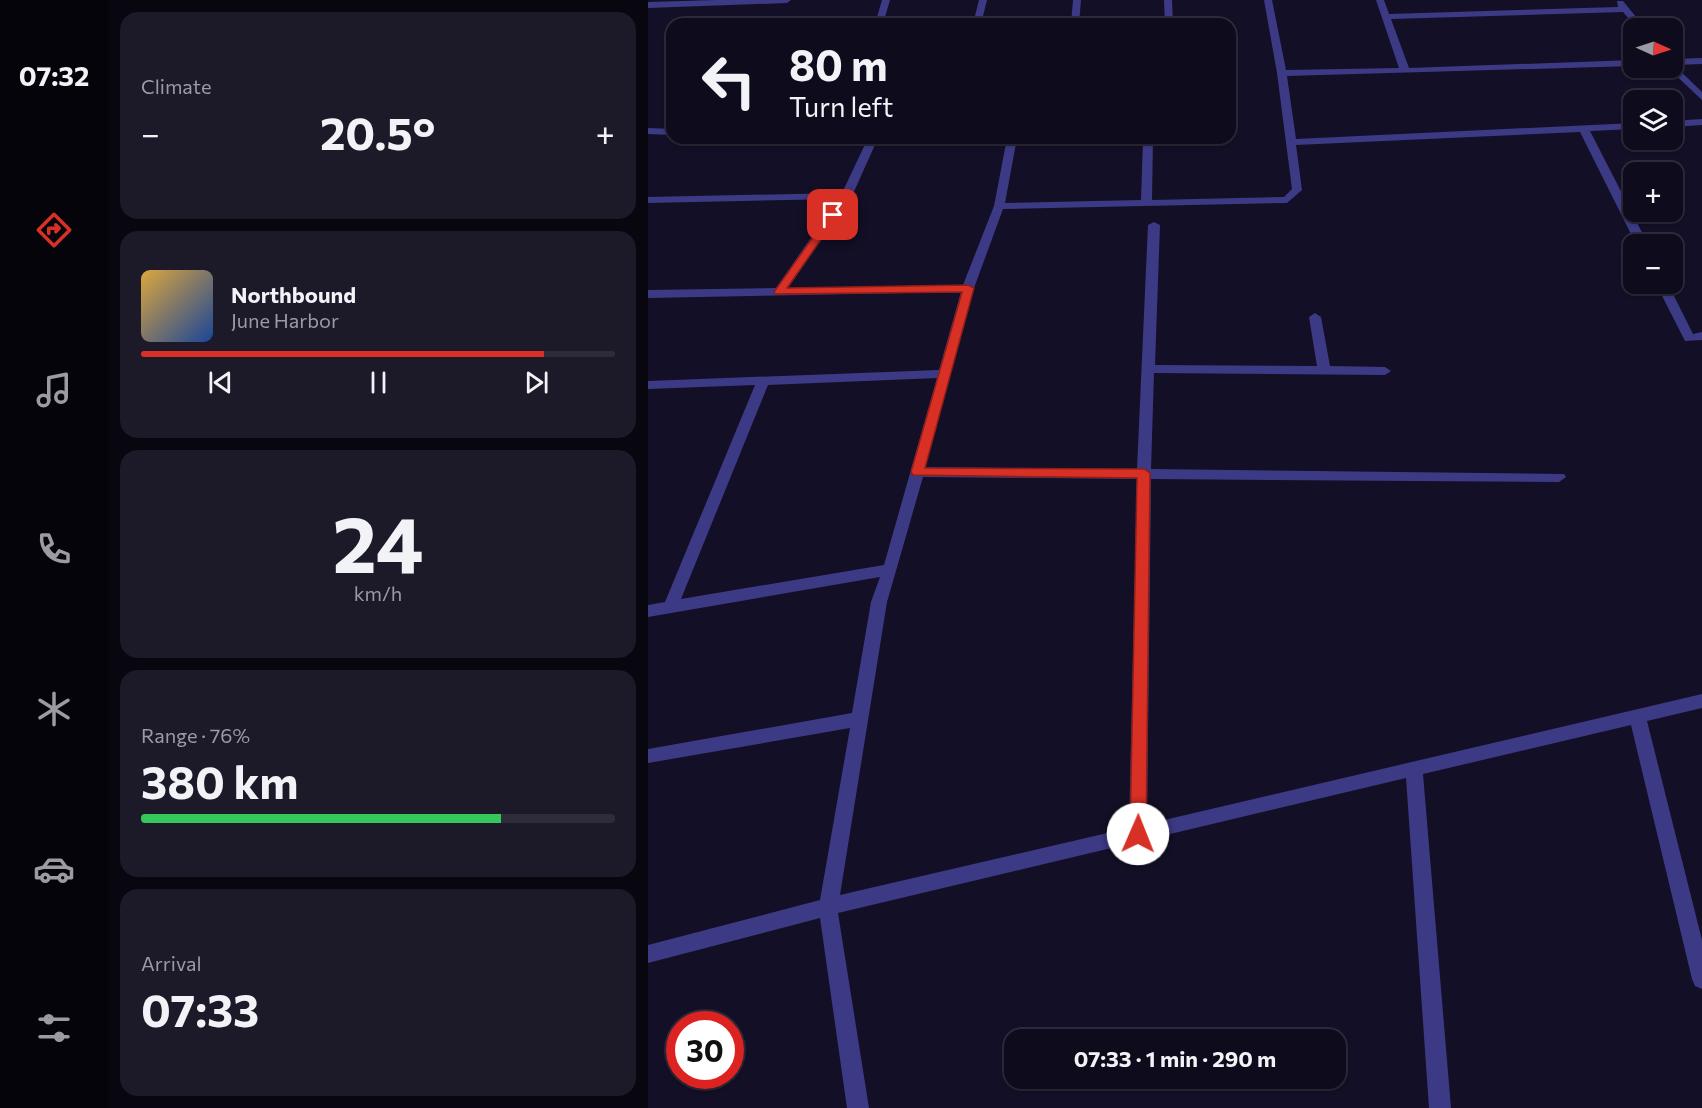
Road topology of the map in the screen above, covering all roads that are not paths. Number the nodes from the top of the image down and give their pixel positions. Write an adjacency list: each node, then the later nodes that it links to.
1 (787, 0): 9 (street)
2 (886, 0): 12 (street)
3 (983, 0): 13 (street)
4 (1077, 0): 14 (street)
5 (1168, 0): 15 (street)
6 (1268, 0): 21 (street)
7 (1380, 0): 11 (street)
8 (1618, 0): 10 (street)
9 (648, 5)
10 (1626, 9): 11 (street); 16 (street)
11 (1386, 17): 20 (street)
12 (881, 18)
13 (978, 18)
14 (1076, 18)
15 (1169, 18)
16 (1633, 18)
17 (1702, 61): 18 (street)
18 (1683, 62)
19 (1623, 63): 20 (street)
20 (1405, 71): 21 (street)
21 (1282, 73): 30 (street)
22 (1683, 78): 23 (street)
23 (1702, 97)
24 (1702, 122): 25 (street)
25 (1683, 123)
26 (1623, 126): 27 (street)
27 (1583, 128): 30 (street); 39 (street)
28 (648, 131): 29 (street)
29 (666, 132)
30 (1291, 142): 36 (street)
31 (871, 144): 34 (street)
32 (1011, 144): 37 (street)
33 (1148, 144): 36 (street)
34 (847, 195): 35 (street); 41 (street)
35 (648, 200)
36 (1146, 203): 37 (street)
37 (999, 206): 40 (street)
38 (1154, 225): 46 (street)
39 (1637, 234)
40 (968, 288): 41 (street); 49 (street)
41 (779, 292): 42 (street)
42 (648, 294)
43 (1667, 294): 45 (street)
44 (1315, 317): 47 (street)
45 (1702, 336)
46 (1148, 369): 47 (street); 53 (street)
47 (1324, 370): 48 (street)
48 (1385, 371)
49 (944, 374): 50 (street); 52 (street)
50 (763, 381): 51 (street); 56 (street)
51 (649, 387)
52 (917, 472): 53 (street); 55 (street)
53 (1144, 473): 54 (street); 63 (street)
54 (1559, 477)
55 (890, 570): 56 (street); 60 (street)
56 (670, 608): 57 (street)
57 (648, 611)
58 (1702, 701): 59 (street)
59 (1637, 716): 62 (street); 66 (street)
60 (859, 720): 61 (street); 64 (street)
61 (648, 756)
62 (1414, 769): 63 (street); 68 (street)
63 (1138, 834): 64 (street)
64 (828, 908): 65 (street); 67 (street)
65 (648, 954)
66 (1702, 979)
67 (858, 1108)
68 (1440, 1108)

